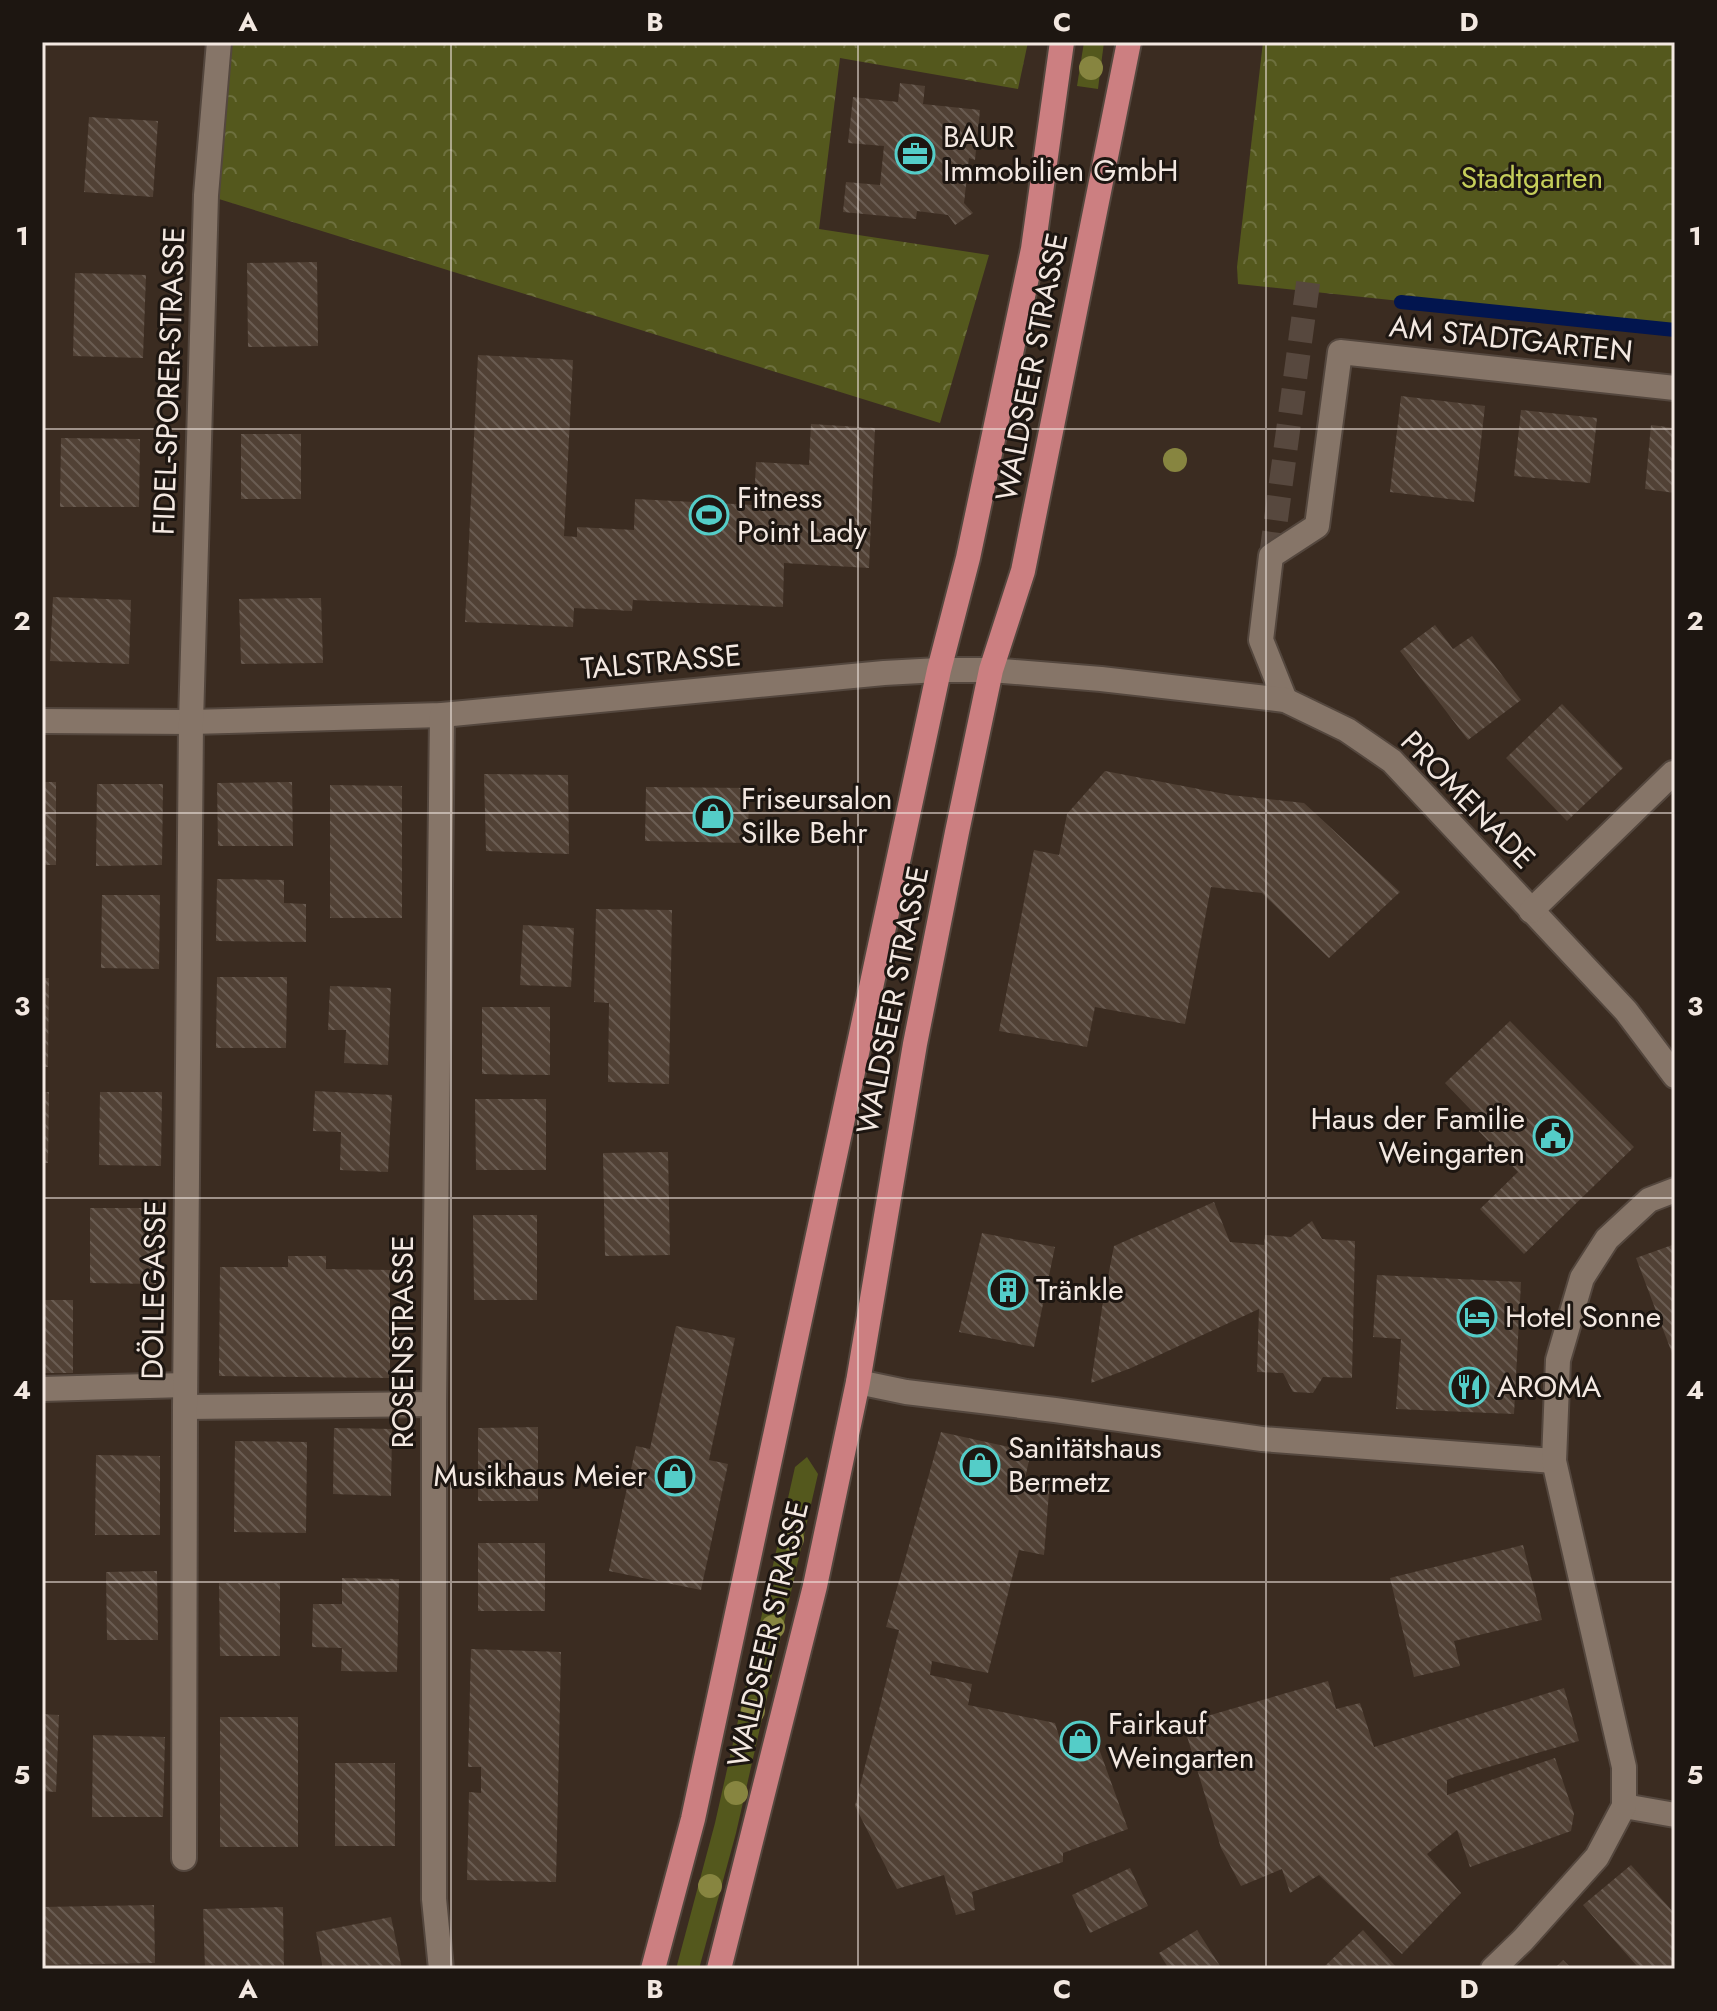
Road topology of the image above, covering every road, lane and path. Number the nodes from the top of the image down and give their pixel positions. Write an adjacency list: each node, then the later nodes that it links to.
1 (219, 42): 10 (street, FIDEL-SPORER-STRASSE)
2 (1062, 42): 5 (main road, WALDSEER STRASSE)
3 (1129, 42): 6 (main road, WALDSEER STRASSE)
4 (1675, 388): 7 (street, AM STADTGARTEN)
5 (939, 670): 6 (street, TALSTRASSE); 8 (street, TALSTRASSE); 24 (main road, WALDSEER STRASSE)
6 (991, 670): 7 (street, TALSTRASSE); 15 (main road, WALDSEER STRASSE)
7 (1285, 700): 12 (street, PROMENADE)
8 (442, 715): 10 (street, TALSTRASSE); 18 (street, ROSENSTRASSE)
9 (42, 721): 10 (street, TALSTRASSE)
10 (191, 722): 17 (street, DÖLLEGASSE)
11 (1675, 775): 12 (street)
12 (1531, 911): 13 (street, PROMENADE)
13 (1675, 1076)
14 (1675, 1190): 19 (street)
15 (858, 1382): 19 (street); 25 (main road, WALDSEER STRASSE)
16 (42, 1389): 17 (street)
17 (185, 1396): 18 (street); 22 (street, DÖLLEGASSE)
18 (434, 1404): 23 (street, ROSENSTRASSE)
19 (1554, 1461): 20 (street)
20 (1624, 1806): 21 (street); 26 (street)
21 (1665, 1813)
22 (184, 1858)
23 (441, 1969)
24 (653, 1969)
25 (719, 1969)
26 (1493, 1969)

